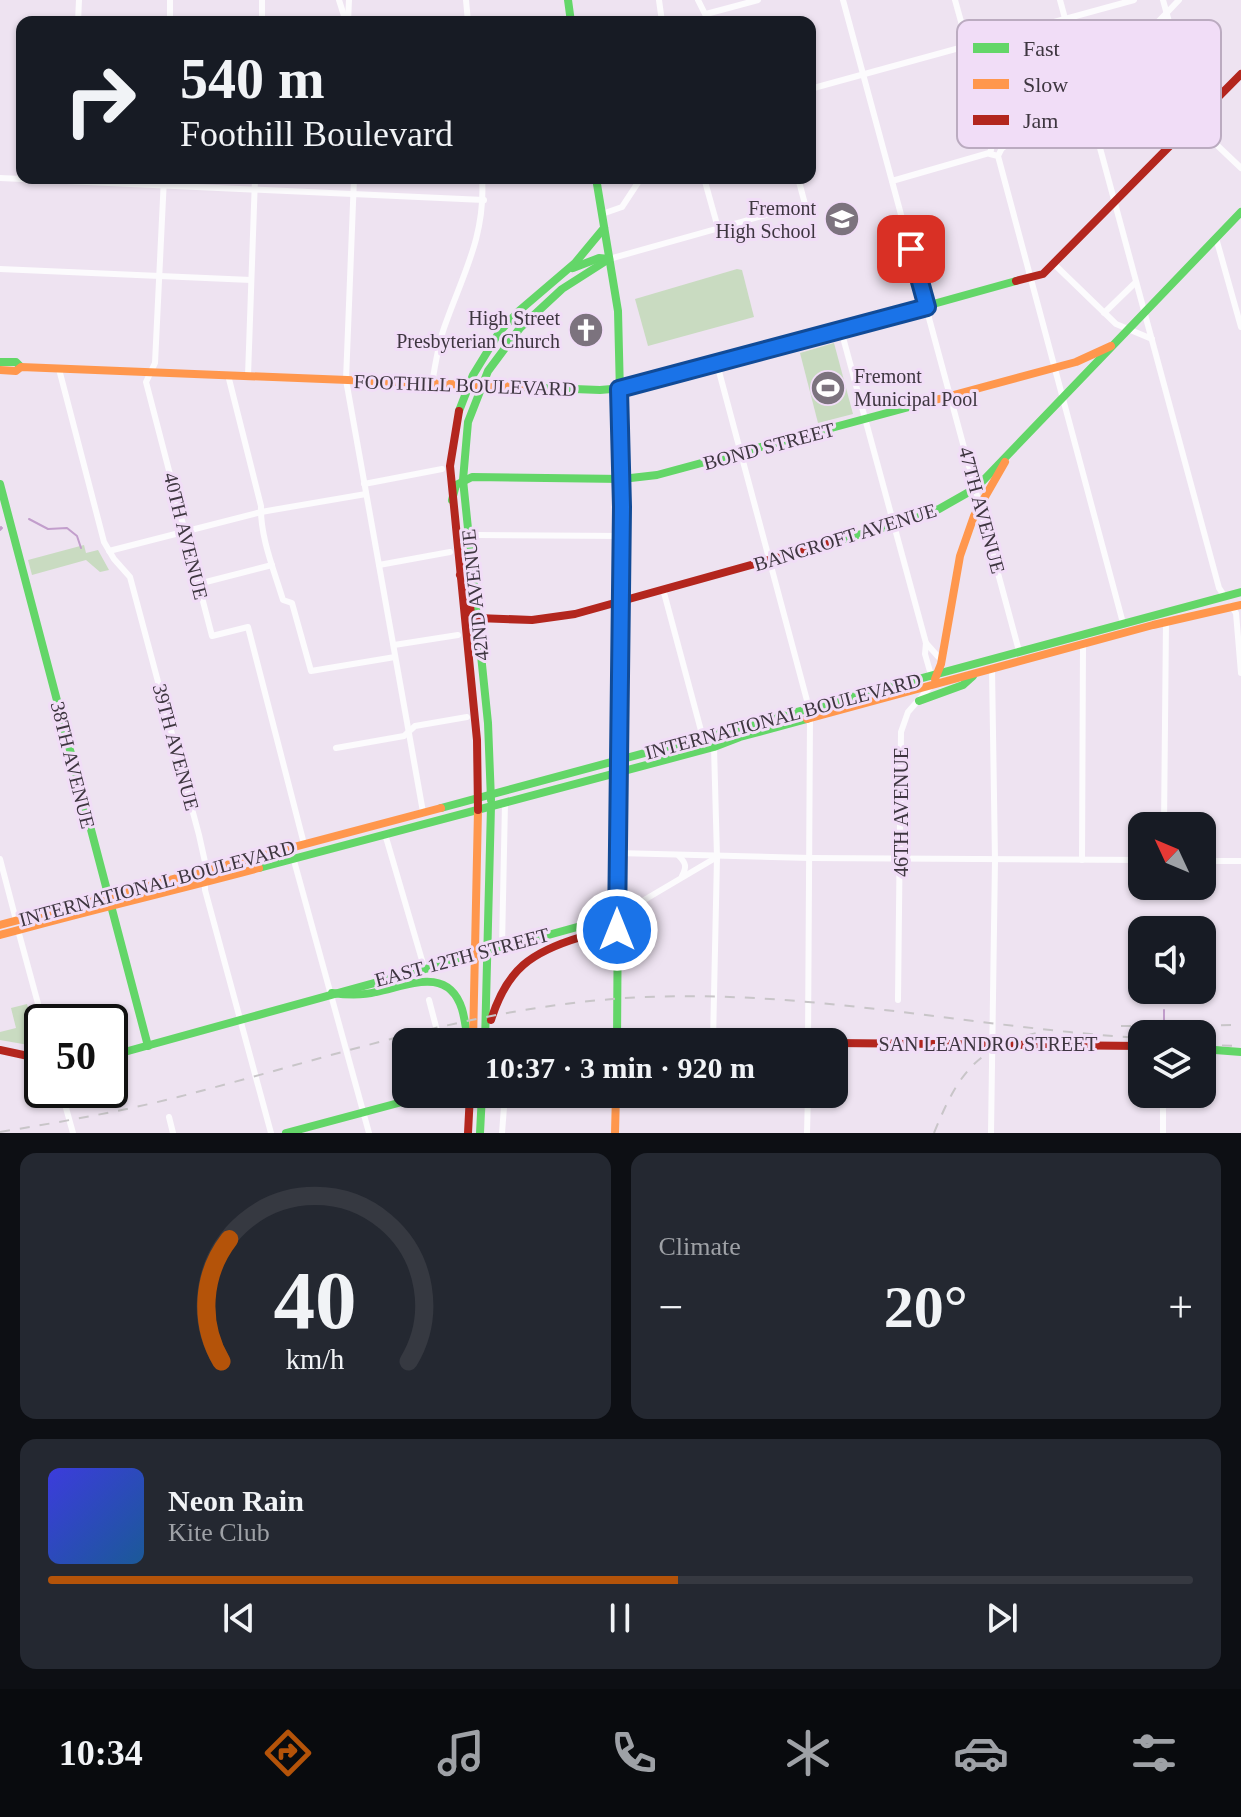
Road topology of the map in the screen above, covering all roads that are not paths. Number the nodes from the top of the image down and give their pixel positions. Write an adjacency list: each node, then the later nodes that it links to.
1 (698, 0): 10 (street)
2 (758, 0): 10 (street)
3 (843, 0): 17 (street, 47TH AVENUE)
4 (955, 0): 12 (street)
5 (1060, 0): 11 (street)
6 (1134, 0): 11 (street)
7 (1163, 0): 9 (street)
8 (1179, 0): 9 (street)
9 (1167, 13): 14 (street); 15 (street)
10 (706, 14)
11 (1066, 19): 13 (street)
12 (960, 20)
13 (1062, 20)
14 (1160, 20)
15 (1169, 20)
16 (957, 48): 17 (street)
17 (863, 74): 19 (street); 29 (street, 47TH AVENUE)
18 (1241, 74): 20 (main road, FOOTHILL BOULEVARD)
19 (816, 87)
20 (1221, 94)
21 (991, 148): 26 (street)
22 (998, 148): 27 (street)
23 (1100, 148): 42 (street)
24 (1169, 148): 42 (main road, FOOTHILL BOULEVARD)
25 (1220, 148): 28 (street)
26 (989, 153): 27 (street); 29 (street)
27 (998, 156): 53 (street)
28 (1241, 168)
29 (892, 181): 56 (street, 47TH AVENUE)
30 (164, 184): 51 (street, 40TH AVENUE)
31 (190, 184): 39 (street)
32 (255, 184): 39 (street)
33 (354, 184): 40 (street)
34 (483, 184): 41 (street)
35 (597, 184): 44 (main road)
36 (637, 184): 44 (street)
37 (706, 184): 46 (street)
38 (800, 184): 46 (street)
39 (255, 189): 40 (street); 54 (street)
40 (353, 194): 41 (street); 73 (street)
41 (484, 200): 74 (street)
42 (1114, 205): 49 (main road, FOOTHILL BOULEVARD); 55 (street)
43 (1241, 212): 47 (main road, BANCROFT AVENUE)
44 (602, 214): 45 (main road)
45 (604, 228): 48 (main road); 52 (main road)
46 (718, 228): 48 (street)
47 (1216, 237): 57 (main road, BANCROFT AVENUE); 59 (street)
48 (609, 259): 52 (main road); 76 (main road, 42ND AVENUE); 77 (main road)
49 (1055, 265): 53 (main road, FOOTHILL BOULEVARD); 58 (street)
50 (0, 269): 51 (street)
51 (159, 276): 54 (street); 70 (street, 40TH AVENUE)
52 (558, 278): 75 (main road, 42ND AVENUE)
53 (1031, 279): 56 (main road, FOOTHILL BOULEVARD); 67 (street)
54 (251, 280): 72 (street)
55 (1136, 282): 57 (street); 58 (street)
56 (927, 307): 61 (main road, FOOTHILL BOULEVARD); 78 (street, 47TH AVENUE)
57 (1145, 311): 60 (main road, BANCROFT AVENUE); 62 (street)
58 (1104, 313): 60 (street)
59 (1241, 327)
60 (1128, 329): 62 (street); 63 (main road, BANCROFT AVENUE)
61 (841, 330): 65 (main road, FOOTHILL BOULEVARD); 80 (street)
62 (1152, 339): 106 (street)
63 (1111, 346): 67 (main road, BOND STREET); 79 (main road, BANCROFT AVENUE)
64 (0, 362): 66 (main road, FOOTHILL BOULEVARD)
65 (717, 364): 77 (main road, FOOTHILL BOULEVARD); 82 (street)
66 (21, 367): 68 (main road, FOOTHILL BOULEVARD); 69 (main road, FOOTHILL BOULEVARD)
67 (1055, 368): 78 (main road, BOND STREET); 79 (street)
68 (59, 369): 70 (main road, FOOTHILL BOULEVARD); 97 (street, 39TH AVENUE)
69 (0, 370)
70 (151, 372): 71 (main road, FOOTHILL BOULEVARD); 94 (street, 40TH AVENUE)
71 (228, 375): 72 (main road, FOOTHILL BOULEVARD); 92 (street)
72 (248, 376): 73 (main road, FOOTHILL BOULEVARD)
73 (346, 380): 74 (main road, FOOTHILL BOULEVARD); 87 (street)
74 (432, 384): 75 (main road, FOOTHILL BOULEVARD)
75 (468, 385): 76 (main road, FOOTHILL BOULEVARD); 90 (main road, 42ND AVENUE)
76 (482, 386): 77 (main road, FOOTHILL BOULEVARD); 85 (main road, 42ND AVENUE)
77 (619, 389): 84 (main road)
78 (951, 397): 80 (main road, BOND STREET); 88 (street, 47TH AVENUE)
79 (1063, 399): 81 (main road, BANCROFT AVENUE); 111 (street)
80 (864, 419): 82 (main road, BOND STREET); 93 (street)
81 (1012, 451): 88 (main road, BANCROFT AVENUE); 91 (main road, 46TH AVENUE)
82 (741, 455): 84 (main road, BOND STREET); 99 (street)
83 (442, 469): 87 (street)
84 (622, 479): 85 (main road, BOND STREET); 96 (main road)
85 (463, 480): 90 (main road); 109 (main road, 42ND AVENUE)
86 (0, 484): 158 (main road, 38TH AVENUE)
87 (364, 484): 89 (street)
88 (976, 488): 91 (street, 47TH AVENUE); 93 (main road, BANCROFT AVENUE)
89 (366, 494): 92 (street); 101 (street)
90 (452, 500): 102 (main road, 42ND AVENUE)
91 (981, 504): 116 (street, 47TH AVENUE); 118 (main road, 46TH AVENUE)
92 (261, 512): 94 (street); 100 (street)
93 (894, 525): 99 (main road, BANCROFT AVENUE); 113 (street)
94 (185, 532): 97 (street); 103 (street, 40TH AVENUE)
95 (476, 535): 96 (street)
96 (622, 536): 107 (main road)
97 (109, 551): 155 (street, 39TH AVENUE)
98 (450, 552): 101 (street)
99 (770, 561): 104 (main road, BANCROFT AVENUE); 125 (street)
100 (272, 565): 103 (street); 117 (street)
101 (379, 565): 115 (street)
102 (460, 575): 109 (main road); 135 (main road, 42ND AVENUE)
103 (198, 584): 142 (street, 40TH AVENUE)
104 (663, 589): 107 (main road, BANCROFT AVENUE); 129 (street)
105 (1241, 592): 106 (main road, INTERNATIONAL BOULEVARD)
106 (1224, 596): 108 (street); 111 (main road, INTERNATIONAL BOULEVARD)
107 (619, 602): 109 (main road, BANCROFT AVENUE); 132 (main road)
108 (1236, 606): 110 (main road, INTERNATIONAL BOULEVARD); 120 (street)
109 (477, 618): 134 (main road, 42ND AVENUE)
110 (1166, 622): 114 (main road, INTERNATIONAL BOULEVARD); 140 (street)
111 (1123, 623): 116 (main road, INTERNATIONAL BOULEVARD)
112 (458, 635): 115 (street)
113 (926, 643): 118 (street); 121 (street)
114 (1083, 644): 119 (main road, INTERNATIONAL BOULEVARD); 151 (street)
115 (394, 645): 117 (street)
116 (1019, 651): 121 (main road, INTERNATIONAL BOULEVARD)
117 (395, 657): 128 (street)
118 (942, 661): 121 (main road, 46TH AVENUE)
119 (992, 669): 122 (main road, INTERNATIONAL BOULEVARD); 150 (street)
120 (1241, 673)
121 (935, 674): 123 (main road, 46TH AVENUE); 125 (main road, INTERNATIONAL BOULEVARD)
122 (976, 674): 123 (main road, INTERNATIONAL BOULEVARD); 124 (main road)
123 (931, 686): 124 (street, 46TH AVENUE); 127 (main road, INTERNATIONAL BOULEVARD)
124 (919, 701): 148 (street, 46TH AVENUE)
125 (809, 708): 129 (main road, INTERNATIONAL BOULEVARD)
126 (467, 717): 128 (street)
127 (810, 719): 130 (main road, INTERNATIONAL BOULEVARD); 147 (street)
128 (409, 731): 131 (street); 139 (street)
129 (703, 738): 132 (main road, INTERNATIONAL BOULEVARD)
130 (714, 747): 133 (main road, INTERNATIONAL BOULEVARD); 146 (street)
131 (336, 748)
132 (618, 760): 133 (main road); 134 (main road, INTERNATIONAL BOULEVARD)
133 (618, 772): 136 (main road, INTERNATIONAL BOULEVARD); 143 (main road)
134 (491, 794): 135 (main road, INTERNATIONAL BOULEVARD); 137 (main road, 42ND AVENUE)
135 (478, 797): 138 (main road, 42ND AVENUE); 139 (main road, INTERNATIONAL BOULEVARD)
136 (505, 803): 137 (main road, INTERNATIONAL BOULEVARD); 163 (street)
137 (491, 806): 138 (main road, INTERNATIONAL BOULEVARD); 173 (main road, 42ND AVENUE)
138 (478, 810): 141 (main road, INTERNATIONAL BOULEVARD); 172 (main road, 42ND AVENUE)
139 (423, 812): 142 (main road, INTERNATIONAL BOULEVARD)
140 (1164, 812)
141 (385, 834): 145 (main road, INTERNATIONAL BOULEVARD); 164 (street)
142 (304, 844): 155 (main road, INTERNATIONAL BOULEVARD)
143 (617, 853): 144 (street); 159 (main road)
144 (679, 856): 146 (street); 156 (street)
145 (293, 857): 157 (main road, INTERNATIONAL BOULEVARD); 165 (street)
146 (717, 857): 147 (street); 156 (street, EAST 12TH STREET); 176 (street)
147 (810, 858): 148 (street); 177 (street)
148 (902, 858): 150 (street); 167 (street, 46TH AVENUE)
149 (0, 859): 161 (street)
150 (995, 860): 151 (street); 179 (street)
151 (1082, 860): 152 (street)
152 (1128, 860)
153 (1216, 861): 154 (street)
154 (1241, 861)
155 (205, 871): 157 (street, 39TH AVENUE); 158 (main road, INTERNATIONAL BOULEVARD)
156 (680, 879): 159 (street, EAST 12TH STREET)
157 (205, 881): 158 (main road, INTERNATIONAL BOULEVARD); 169 (street, 39TH AVENUE)
158 (109, 900): 161 (main road, INTERNATIONAL BOULEVARD); 180 (main road, 38TH AVENUE)
159 (617, 916): 163 (main road, EAST 12TH STREET); 174 (main road); 175 (main road)
160 (0, 925): 161 (main road, INTERNATIONAL BOULEVARD)
161 (17, 925): 162 (main road, INTERNATIONAL BOULEVARD); 168 (street)
162 (0, 935)
163 (500, 947): 164 (main road, EAST 12TH STREET)
164 (424, 967): 165 (main road, EAST 12TH STREET)
165 (332, 993): 169 (main road, EAST 12TH STREET); 171 (main road); 195 (street)
166 (429, 1000): 170 (street)
167 (898, 1000)
168 (38, 1004)
169 (241, 1021): 180 (main road, EAST 12TH STREET); 199 (street, 39TH AVENUE)
170 (436, 1028)
171 (467, 1028)
172 (470, 1028)
173 (487, 1028)
174 (490, 1028)
175 (617, 1028)
176 (713, 1028)
177 (808, 1028)
178 (848, 1043): 179 (main road, SAN LEANDRO STREET)
179 (992, 1045): 181 (main road, SAN LEANDRO STREET); 207 (street)
180 (148, 1046): 184 (main road, EAST 12TH STREET)
181 (1128, 1046)
182 (0, 1050): 186 (main road)
183 (1216, 1050): 185 (main road)
184 (128, 1051)
185 (1241, 1052)
186 (24, 1055)
187 (392, 1105): 195 (main road)
188 (66, 1108): 197 (street)
189 (469, 1108): 202 (main road)
190 (482, 1108): 203 (main road)
191 (504, 1108): 204 (street)
192 (616, 1108): 205 (main road)
193 (808, 1108): 206 (street)
194 (1163, 1108): 208 (street)
195 (364, 1112): 200 (main road); 201 (street)
196 (169, 1117): 198 (street)
197 (73, 1133)
198 (173, 1133)
199 (271, 1133)
200 (286, 1133)
201 (369, 1133)
202 (468, 1133)
203 (480, 1133)
204 (502, 1133)
205 (615, 1133)
206 (807, 1133)
207 (991, 1133)
208 (1163, 1133)

